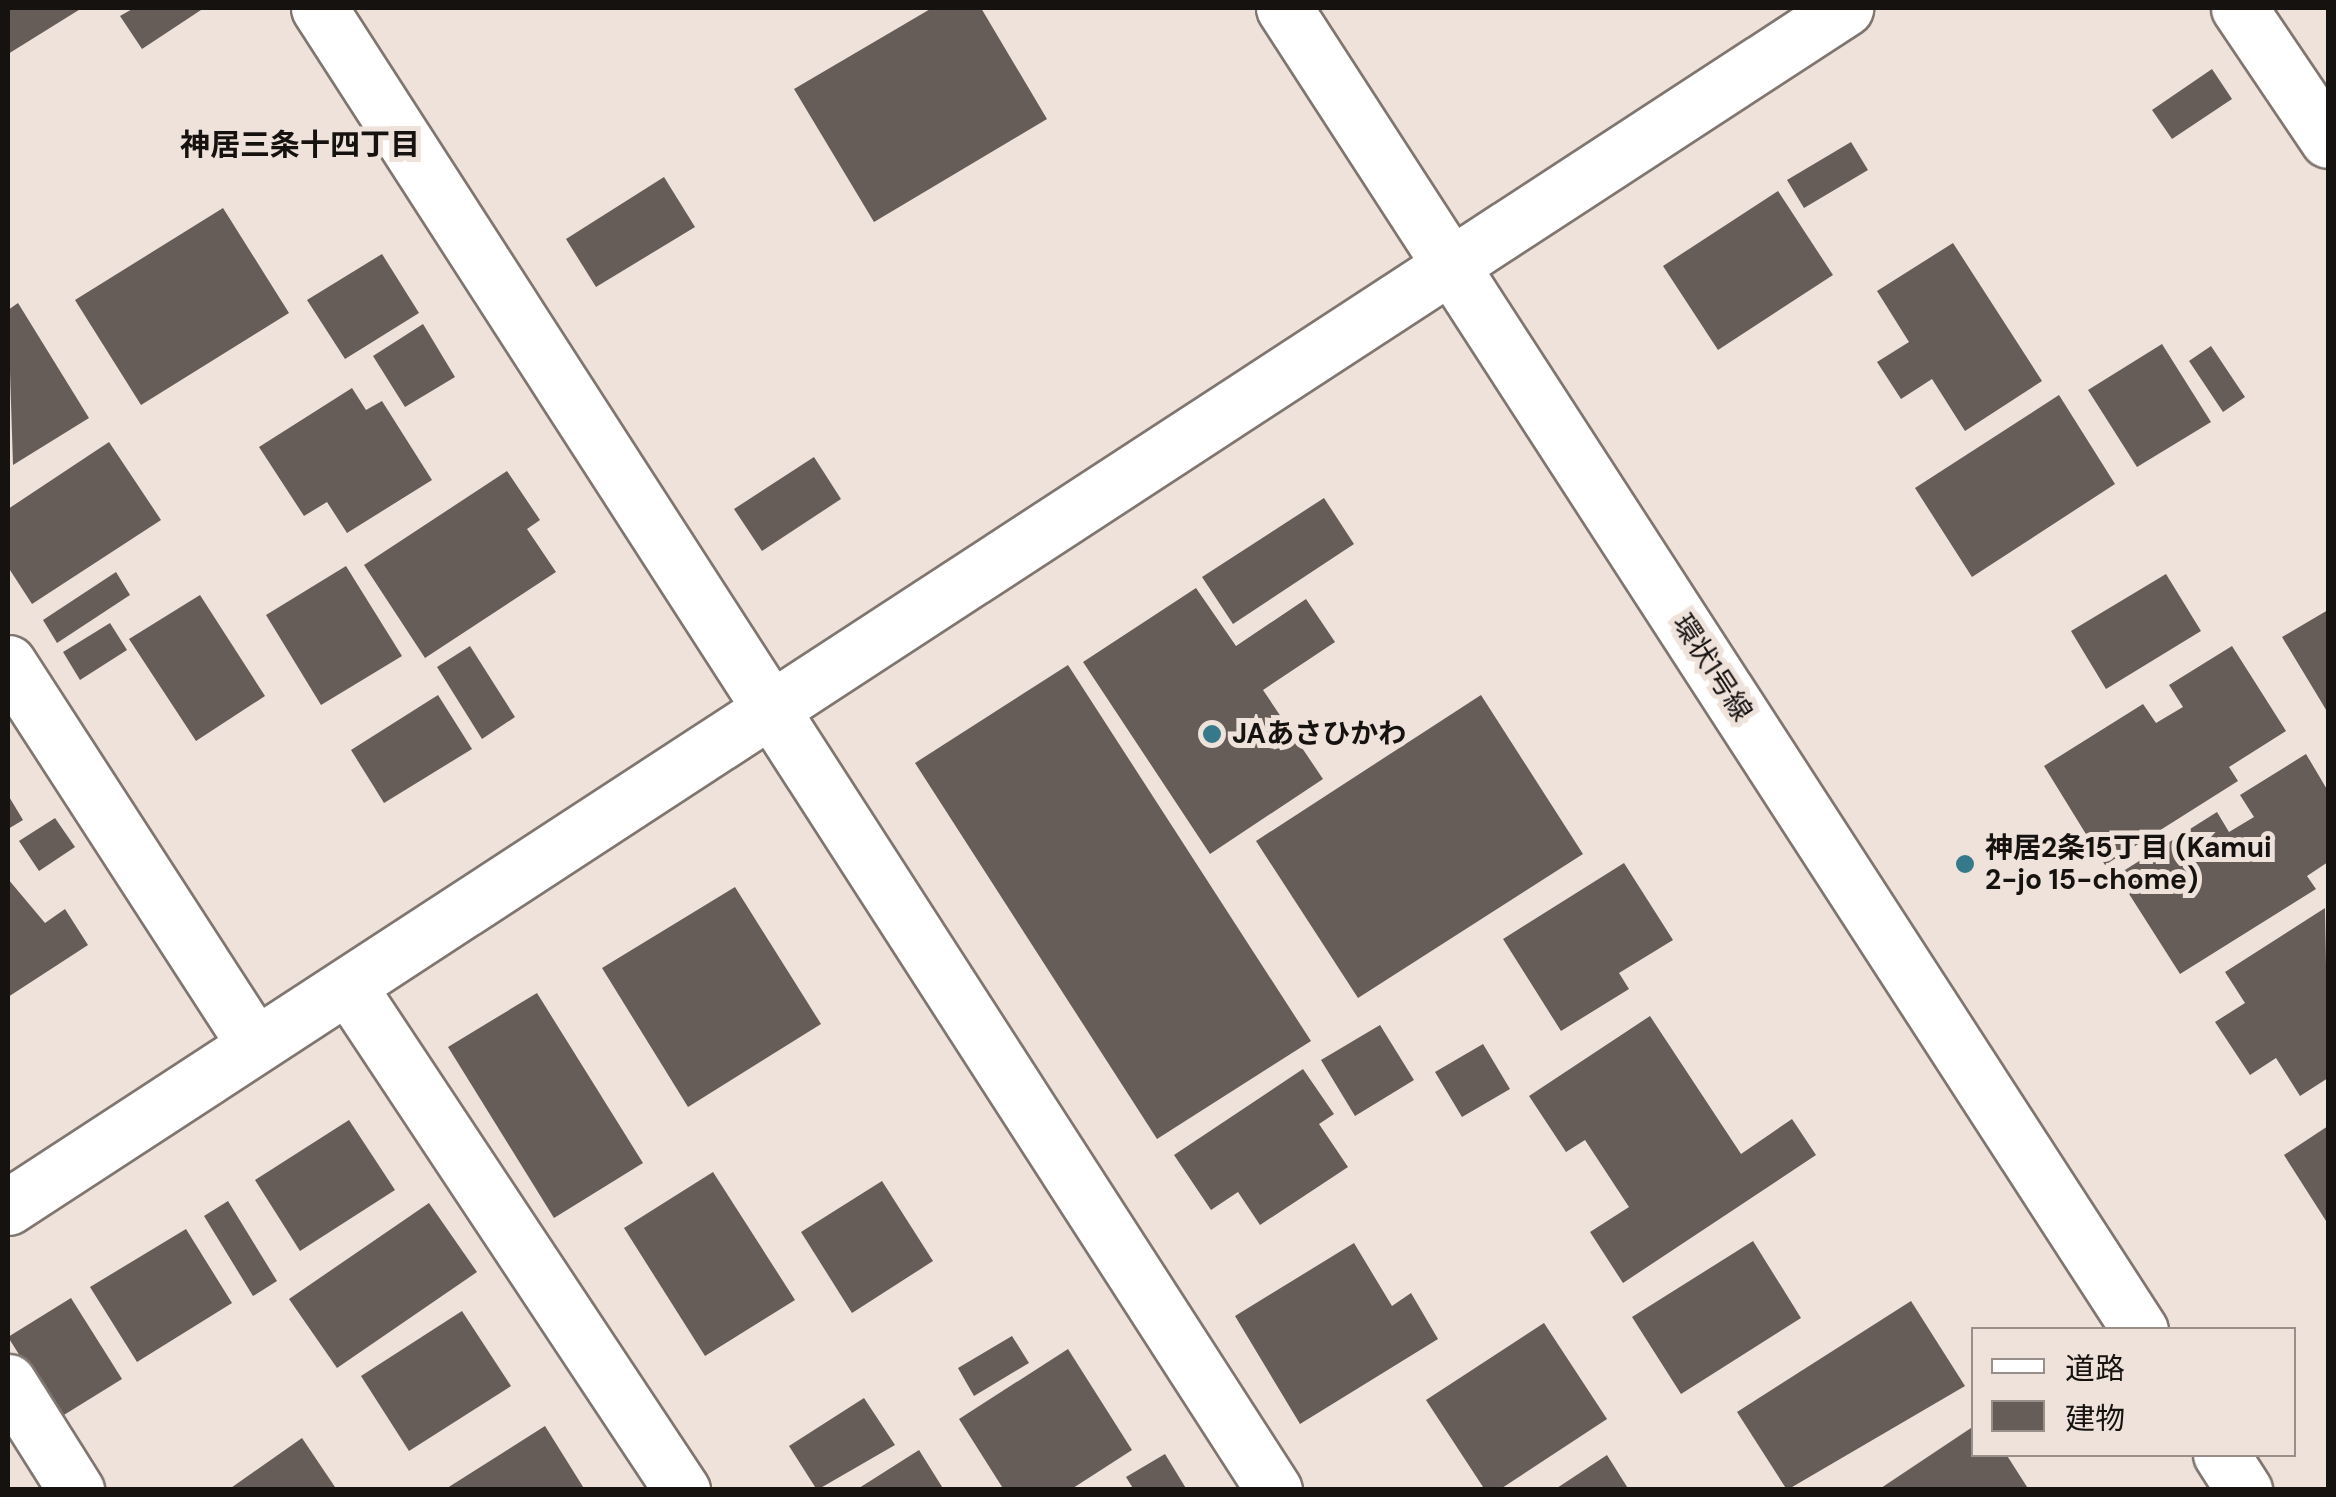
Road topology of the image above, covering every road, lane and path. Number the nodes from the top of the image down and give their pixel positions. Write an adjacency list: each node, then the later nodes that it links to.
1 (319, 8): 8 (street)
2 (1284, 8): 6 (street, 環状1号線)
3 (1845, 8): 6 (street)
4 (2239, 8): 5 (street)
5 (2328, 140)
6 (1450, 265): 8 (street); 12 (street, 環状1号線)
7 (8, 664): 10 (street)
8 (770, 710): 9 (street); 17 (street)
9 (348, 986): 10 (street); 16 (street)
10 (255, 1045): 11 (street)
11 (8, 1207)
12 (2138, 1327)
13 (8, 1382): 15 (street)
14 (2223, 1457): 18 (street)
15 (76, 1490)
16 (682, 1490)
17 (1274, 1490)
18 (2244, 1490)

